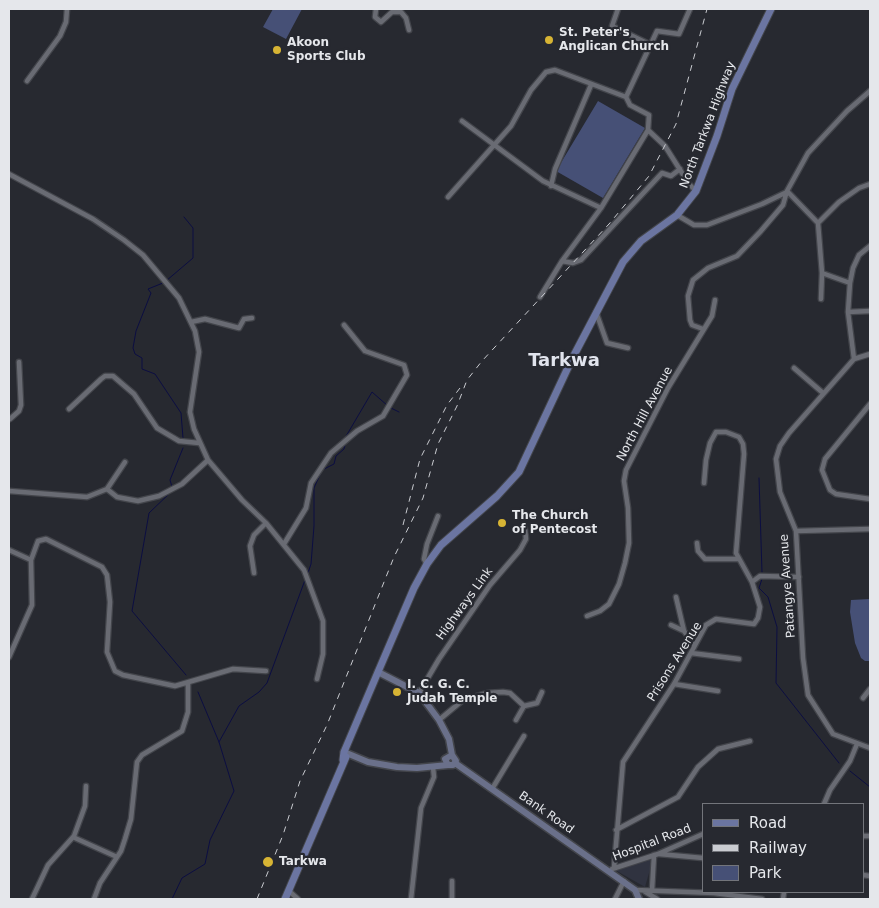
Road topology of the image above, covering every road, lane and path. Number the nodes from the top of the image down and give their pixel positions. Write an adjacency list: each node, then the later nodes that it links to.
1 (67, 9): 8 (street)
2 (376, 9): 6 (street)
3 (618, 9): 7 (street)
4 (690, 9): 7 (street)
5 (771, 9): 19 (main road, North Tarkwa Highway)
6 (409, 30)
7 (649, 44): 11 (street)
8 (27, 81)
9 (591, 85): 11 (street); 14 (street); 18 (street)
10 (870, 91): 20 (street)
11 (626, 97): 13 (street)
12 (462, 121): 14 (street)
13 (648, 130): 15 (street); 22 (street)
14 (496, 145): 18 (street); 21 (street)
15 (680, 169): 19 (street); 26 (street)
16 (9, 174): 36 (street)
17 (870, 184): 24 (street)
18 (551, 186): 22 (street)
19 (696, 191): 23 (main road, North Tarkwa Highway)
20 (787, 192): 23 (street); 24 (street); 38 (street)
21 (448, 196)
22 (600, 208): 26 (street)
23 (678, 215): 32 (main road, North Tarkwa Highway)
24 (818, 223): 27 (street)
25 (870, 246): 28 (street)
26 (562, 260): 29 (street)
27 (822, 273): 28 (street); 30 (street)
28 (850, 283): 34 (street)
29 (540, 297)
30 (820, 299)
31 (714, 300): 38 (street, North Hill Avenue)
32 (596, 310): 39 (street); 65 (main road, North Tarkwa Highway)
33 (870, 311): 34 (street)
34 (848, 312): 41 (street)
35 (252, 318): 36 (street)
36 (191, 322): 48 (street)
37 (344, 325): 61 (street)
38 (703, 329): 70 (street, North Hill Avenue)
39 (628, 348)
40 (870, 354): 41 (street)
41 (854, 359): 44 (street, Patangye Avenue)
42 (19, 362): 47 (street)
43 (794, 368): 44 (street)
44 (823, 393): 59 (street, Patangye Avenue)
45 (870, 404): 54 (street)
46 (69, 409): 48 (street)
47 (9, 419)
48 (199, 443): 49 (street)
49 (208, 460): 52 (street); 56 (street)
50 (125, 462): 52 (street)
51 (704, 483): 63 (street, Prisons Avenue)
52 (107, 490): 53 (street)
53 (9, 491)
54 (870, 499)
55 (438, 516): 65 (street)
56 (266, 523): 61 (street); 66 (street)
57 (526, 529): 85 (street, Highways Link)
58 (870, 529): 59 (street)
59 (796, 531): 67 (street, Patangye Avenue)
60 (697, 543): 63 (street)
61 (284, 544): 79 (street)
62 (9, 550): 64 (street)
63 (739, 559): 68 (street, Prisons Avenue)
64 (31, 560): 75 (street); 80 (street)
65 (427, 564): 78 (main road, North Tarkwa Highway)
66 (254, 573)
67 (799, 577): 68 (street); 92 (street, Patangye Avenue)
68 (752, 582): 73 (street, Prisons Avenue)
69 (676, 597): 72 (street)
70 (587, 616)
71 (670, 625): 72 (street)
72 (684, 631): 73 (street)
73 (694, 645): 74 (street, Prisons Avenue)
74 (691, 653): 76 (street); 81 (street, Prisons Avenue)
75 (9, 657)
76 (739, 659)
77 (266, 671): 80 (street)
78 (380, 673): 85 (street); 94 (main road, North Tarkwa Highway)
79 (317, 679)
80 (188, 683): 104 (street)
81 (674, 684): 83 (street); 100 (street, Prisons Avenue)
82 (870, 689): 86 (street)
83 (718, 691)
84 (542, 692): 87 (street)
85 (419, 693): 88 (street)
86 (863, 698)
87 (524, 706): 88 (street); 89 (street)
88 (439, 720): 95 (street)
89 (516, 720)
90 (524, 736): 98 (street)
91 (750, 742): 100 (street)
92 (857, 744): 93 (street, Patangye Avenue); 99 (street)
93 (870, 748)
94 (345, 755): 96 (street); 112 (main road, North Tarkwa Highway)
95 (452, 764): 96 (street); 98 (street, Bank Road)
96 (434, 767): 119 (street)
97 (86, 786): 102 (street)
98 (492, 789): 106 (street, Bank Road)
99 (824, 803)
100 (616, 830): 106 (street, Prisons Avenue)
101 (702, 834): 103 (street, Hospital Road)
102 (74, 836): 104 (street); 115 (street)
103 (656, 855): 105 (street); 106 (street, Hospital Road); 111 (street)
104 (117, 857): 116 (street)
105 (702, 858)
106 (611, 869): 108 (street, Bank Road)
107 (452, 881): 120 (street)
108 (624, 881): 109 (street, Bank Road); 121 (street)
109 (636, 890): 110 (street); 122 (street)
110 (643, 890): 111 (street); 123 (street)
111 (652, 890): 113 (street)
112 (289, 891): 117 (main road, North Tarkwa Highway); 118 (street)
113 (702, 892)
114 (714, 893): 124 (street); 125 (street)
115 (32, 899)
116 (94, 899)
117 (285, 899)
118 (298, 899)
119 (411, 899)
120 (452, 899)
121 (615, 899)
122 (639, 899)
123 (657, 899)
124 (712, 899)
125 (762, 899)

